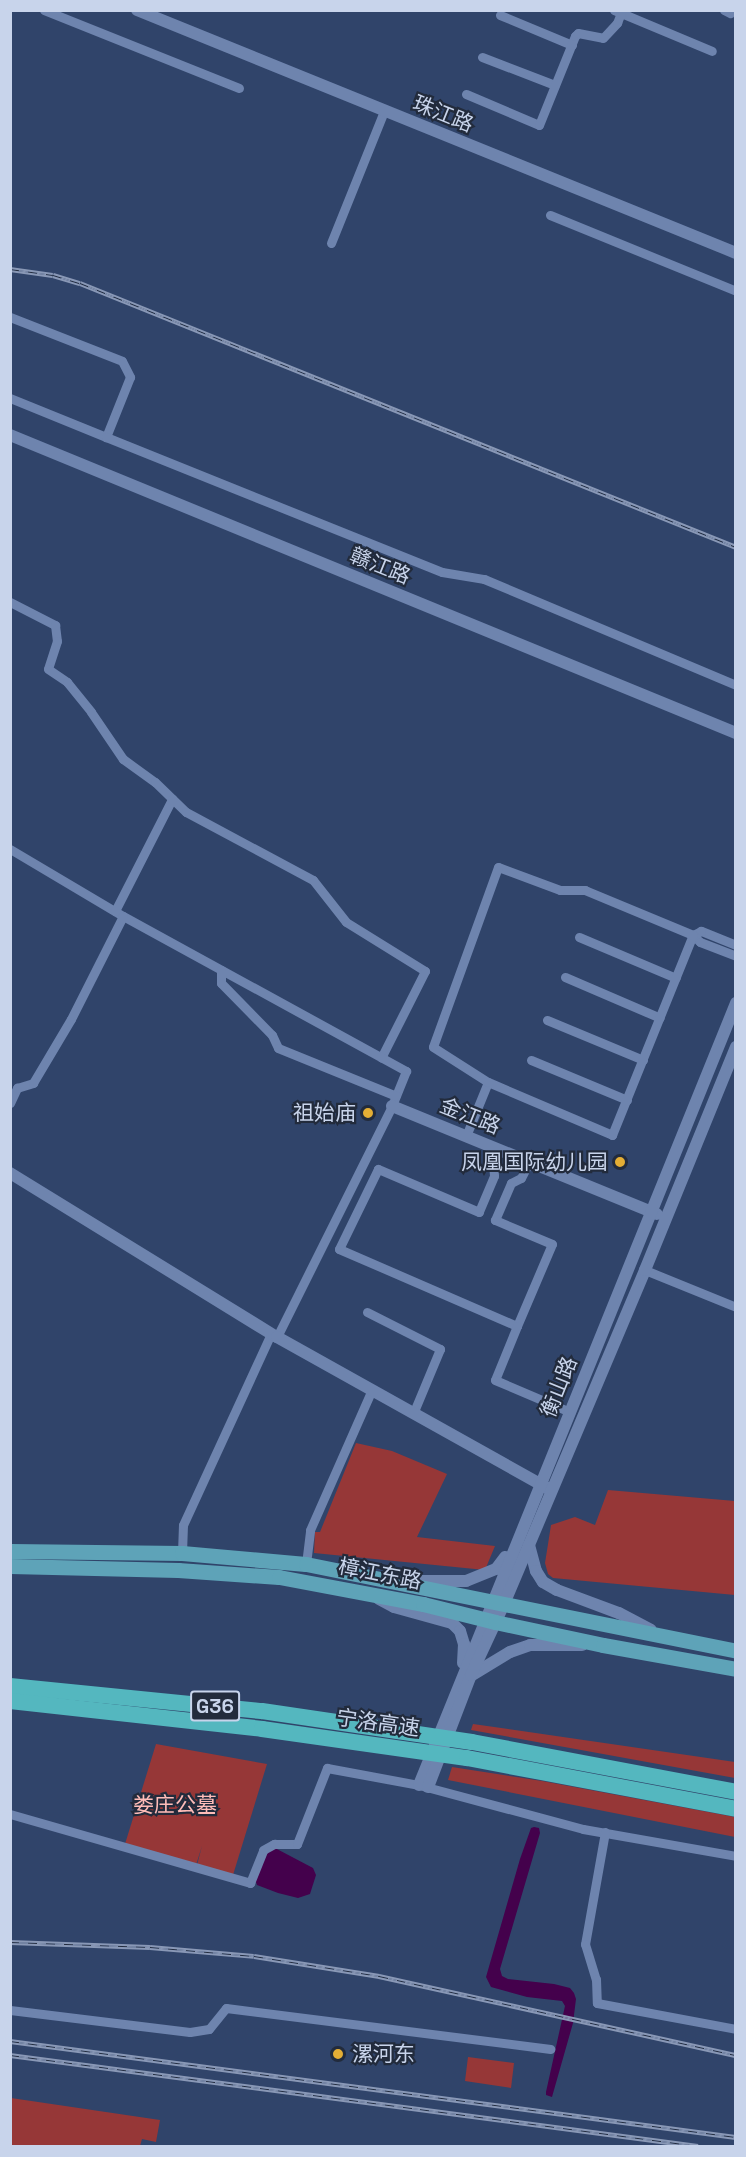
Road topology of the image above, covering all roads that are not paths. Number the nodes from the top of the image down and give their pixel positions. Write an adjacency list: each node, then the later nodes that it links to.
1 (44, 10): 4 (street)
2 (137, 10): 12 (street, 珠江路)
3 (619, 11): 6 (street); 7 (street)
4 (62, 14): 10 (street)
5 (500, 15): 6 (street)
6 (572, 45): 9 (street)
7 (712, 51)
8 (482, 57): 9 (street)
9 (555, 86): 11 (street)
10 (239, 88)
11 (466, 94)
12 (384, 111): 14 (street); 15 (street, 珠江路)
13 (550, 215): 16 (street)
14 (330, 243)
15 (735, 253)
16 (735, 291)
17 (10, 317): 20 (street)
18 (10, 398): 20 (street)
19 (10, 435): 23 (street, 赣江路)
20 (106, 437): 22 (street)
21 (10, 602): 24 (street)
22 (735, 685)
23 (735, 733)
24 (172, 799): 26 (street); 39 (street)
25 (10, 849): 26 (street)
26 (119, 914): 31 (street); 45 (street)
27 (693, 935): 29 (street); 30 (street); 33 (street); 42 (street)
28 (579, 937): 33 (street)
29 (735, 945)
30 (735, 956)
31 (221, 970): 39 (street); 44 (street)
32 (565, 977): 35 (street)
33 (676, 978): 35 (street)
34 (735, 1003): 37 (street, 衡山路)
35 (660, 1018): 41 (street)
36 (547, 1020): 41 (street)
37 (730, 1031): 51 (street, 衡山路)
38 (735, 1047): 52 (street, 衡山路)
39 (381, 1058): 44 (street)
40 (531, 1060): 43 (street)
41 (643, 1060): 43 (street)
42 (488, 1082): 43 (street); 46 (street)
43 (627, 1100)
44 (394, 1101): 46 (street, 金江路); 58 (street)
45 (10, 1103)
46 (466, 1136): 47 (street, 金江路)
47 (498, 1149): 48 (street, 金江路); 50 (street)
48 (529, 1162): 51 (street, 金江路); 53 (street)
49 (10, 1173): 58 (street)
50 (479, 1212): 53 (street); 57 (street)
51 (652, 1212): 52 (street, 金江路); 60 (street, 衡山路)
52 (667, 1218): 54 (street, 衡山路)
53 (495, 1220): 57 (street)
54 (645, 1270): 55 (street); 63 (street, 衡山路)
55 (735, 1306)
56 (367, 1312): 61 (street)
57 (517, 1326): 60 (street)
58 (274, 1335): 59 (street); 66 (street)
59 (370, 1392): 61 (street); 67 (street)
60 (570, 1412): 62 (street, 衡山路)
61 (413, 1414): 62 (street)
62 (539, 1485): 63 (street); 64 (street, 衡山路)
63 (552, 1490): 64 (street, 衡山路)
64 (523, 1542): 69 (street); 71 (street, 衡山路); 73 (street)
65 (10, 1551): 66 (main road, 樟江东路)
66 (182, 1553): 67 (main road, 樟江东路)
67 (306, 1564): 69 (main road, 樟江东路)
68 (10, 1566): 70 (main road, 樟江东路)
69 (399, 1581): 71 (main road, 樟江东路)
70 (362, 1591): 72 (main road, 樟江东路); 77 (street)
71 (499, 1603): 72 (street, 衡山路); 73 (main road, 樟江东路)
72 (490, 1621): 74 (main road, 樟江东路); 77 (street, 衡山路)
73 (660, 1635): 75 (main road, 樟江东路)
74 (603, 1645): 76 (main road, 樟江东路); 77 (street)
75 (735, 1651)
76 (735, 1669)
77 (467, 1672): 80 (street, 衡山路)
78 (10, 1686): 81 (highway, 宁洛高速 / G36)
79 (10, 1701): 82 (highway, 宁洛高速 / G36)
80 (423, 1786): 83 (street); 84 (street)
81 (735, 1792)
82 (735, 1809)
83 (10, 1814)
84 (605, 1832): 85 (street); 87 (street)
85 (735, 1856)
86 (10, 2010): 88 (street)
87 (735, 2029)
88 (550, 2049)

